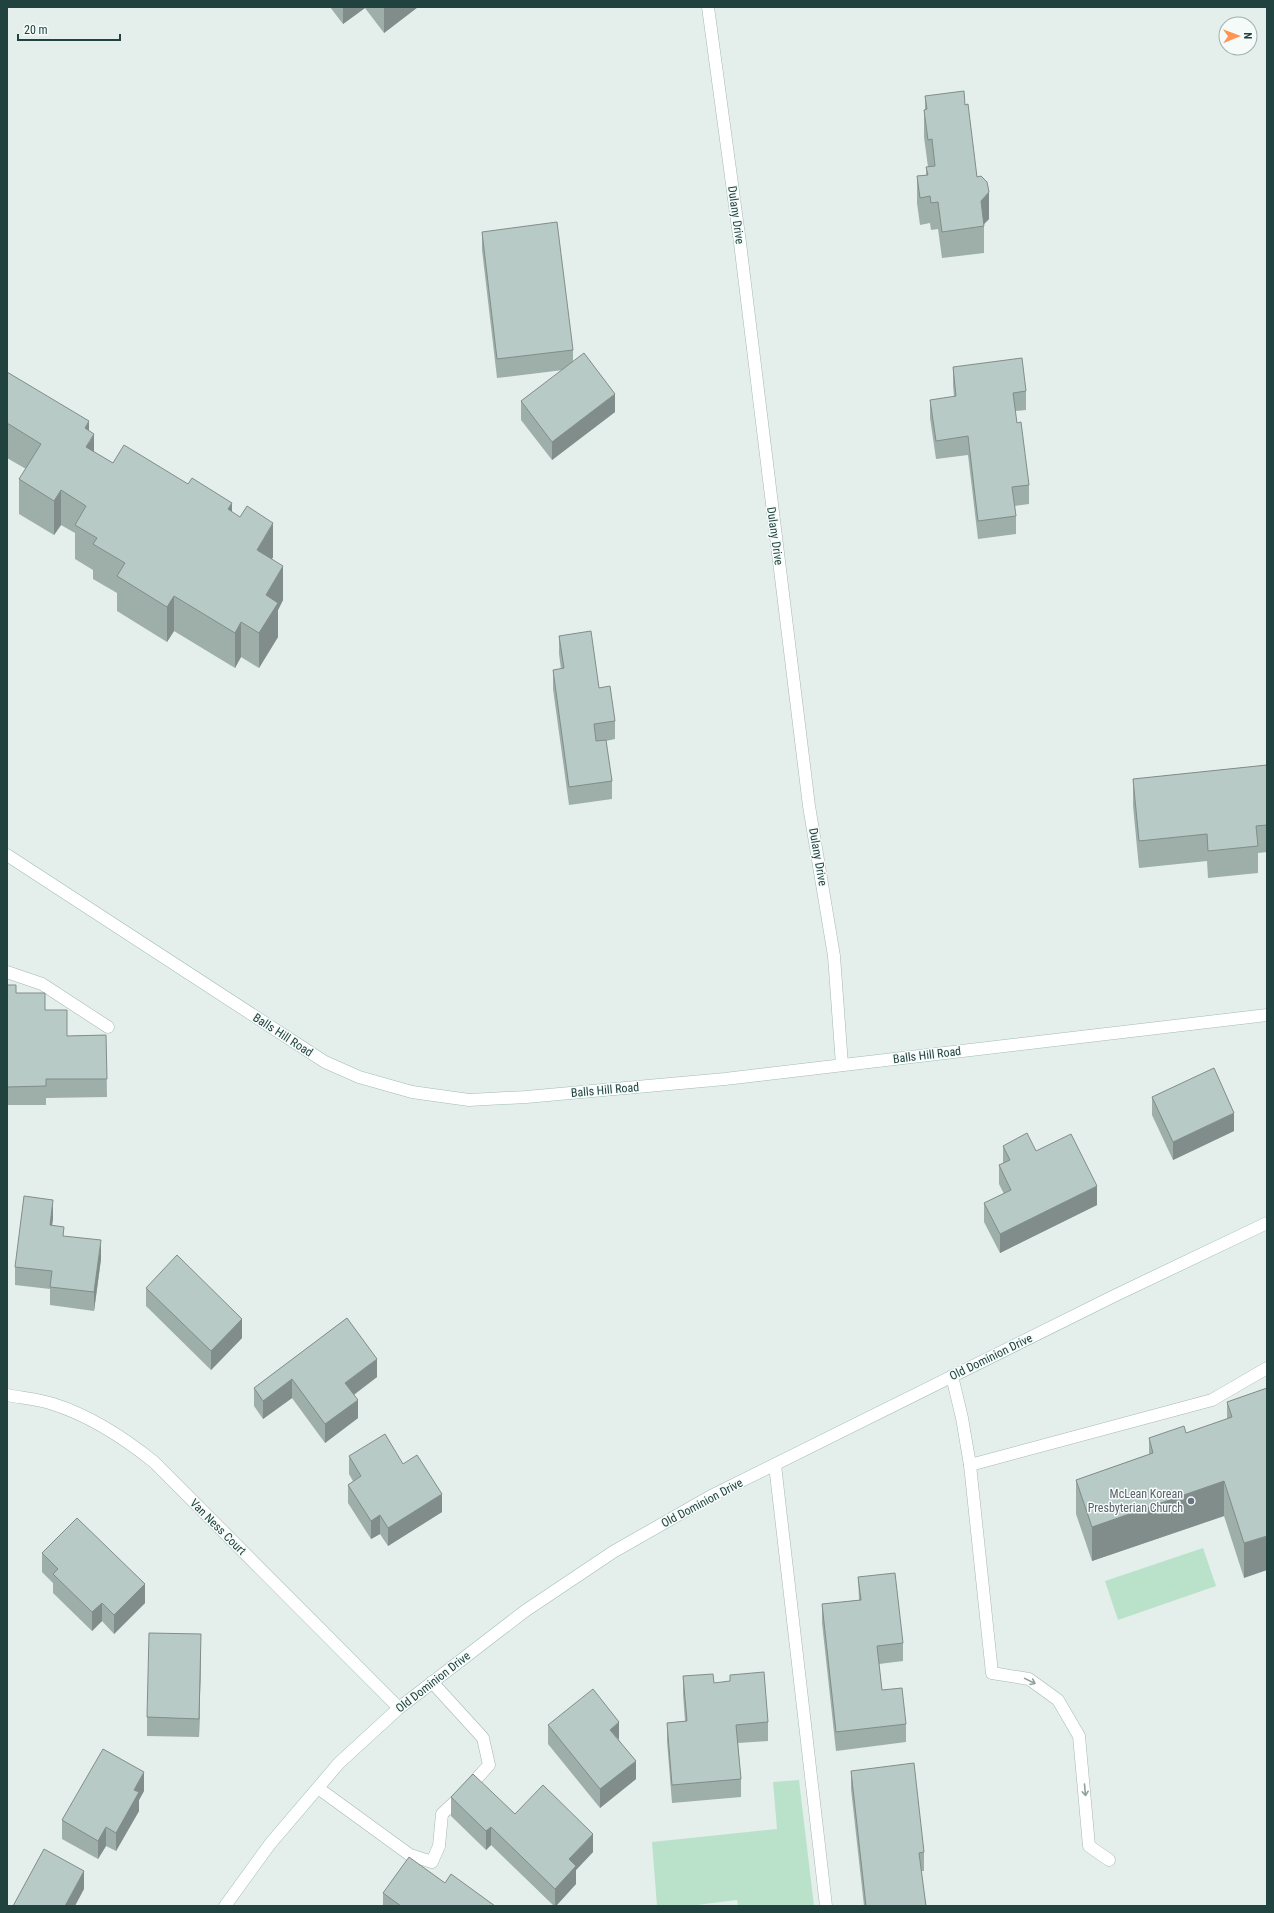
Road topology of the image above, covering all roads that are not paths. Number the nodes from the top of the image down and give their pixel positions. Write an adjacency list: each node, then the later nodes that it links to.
1 (708, 7): 6 (street, Dulany Drive)
2 (7, 855): 6 (street, Balls Hill Road)
3 (7, 972): 5 (street)
4 (1267, 1015): 6 (street, Balls Hill Road)
5 (108, 1027)
6 (842, 1065)
7 (1267, 1223): 9 (street, Old Dominion Drive)
8 (1267, 1368): 12 (street)
9 (952, 1376): 11 (street, Old Dominion Drive); 12 (street)
10 (7, 1395): 14 (street, Van Ness Court)
11 (775, 1465): 13 (street, Old Dominion Drive); 18 (street)
12 (970, 1465): 16 (street, one-way to 16)
13 (432, 1682): 14 (street, Old Dominion Drive); 15 (street)
14 (399, 1708): 15 (street, Old Dominion Drive)
15 (318, 1788): 17 (street, Old Dominion Drive)
16 (1109, 1860)
17 (225, 1906)
18 (826, 1906)

